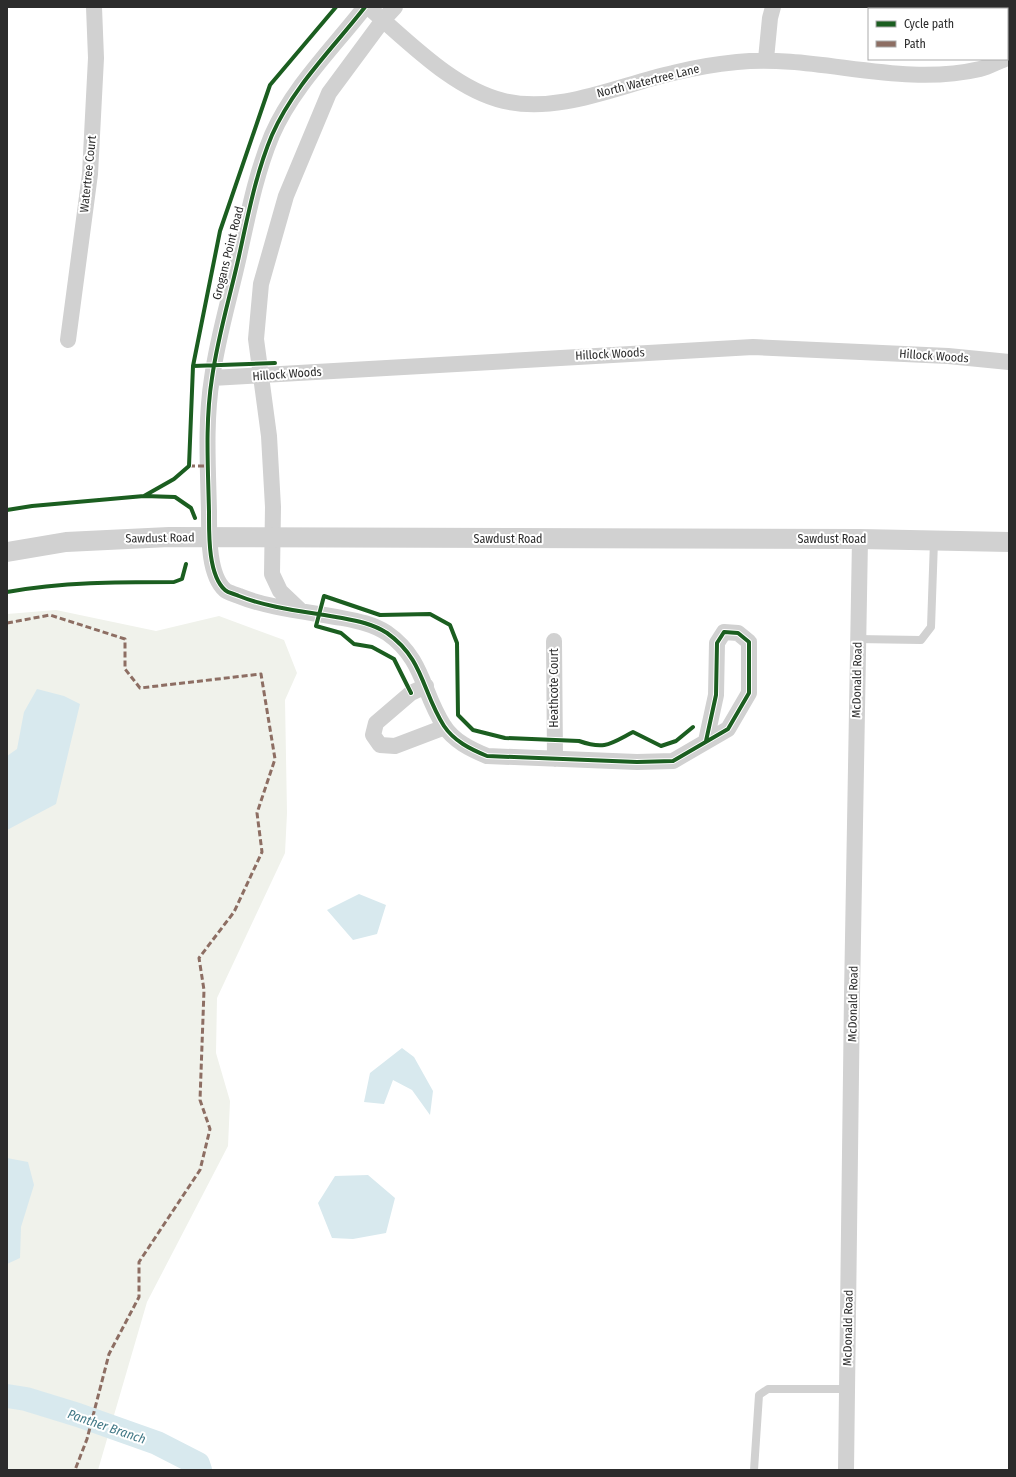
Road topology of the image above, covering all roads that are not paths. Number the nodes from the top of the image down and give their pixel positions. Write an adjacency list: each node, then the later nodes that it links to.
1 (94, 7): 9 (street, Watertree Court)
2 (365, 7): 12 (street, Grogans Point Road)
3 (368, 7): 6 (street, North Watertree Lane)
4 (395, 7): 6 (street)
5 (773, 7): 7 (street)
6 (383, 20): 7 (street, North Watertree Lane); 11 (street)
7 (766, 59): 8 (street, North Watertree Lane)
8 (1002, 60)
9 (68, 340)
10 (1009, 362): 11 (street, Hillock Woods)
11 (260, 376): 12 (street, Hillock Woods); 14 (street)
12 (212, 378): 13 (street, Grogans Point Road)
13 (210, 537): 14 (street, Sawdust Road); 18 (street, Sawdust Road); 19 (street, Grogans Point Road)
14 (273, 538): 15 (street, Sawdust Road); 19 (street)
15 (860, 539): 16 (street, Sawdust Road); 20 (street, McDonald Road)
16 (934, 541): 17 (street, Sawdust Road); 20 (lane)
17 (1009, 542)
18 (7, 552)
19 (300, 610): 22 (street, Grogans Point Road)
20 (858, 639): 26 (street, McDonald Road)
21 (554, 641): 25 (street, Heathcote Court)
22 (426, 686): 23 (street, Grogans Point Road); 23 (street)
23 (445, 727): 25 (street, Grogans Point Road)
24 (706, 741): 24 (street, Grogans Point Road); 25 (street, Grogans Point Road)
25 (555, 758)
26 (847, 1389): 27 (lane); 28 (street, McDonald Road)
27 (754, 1470)
28 (846, 1470)

